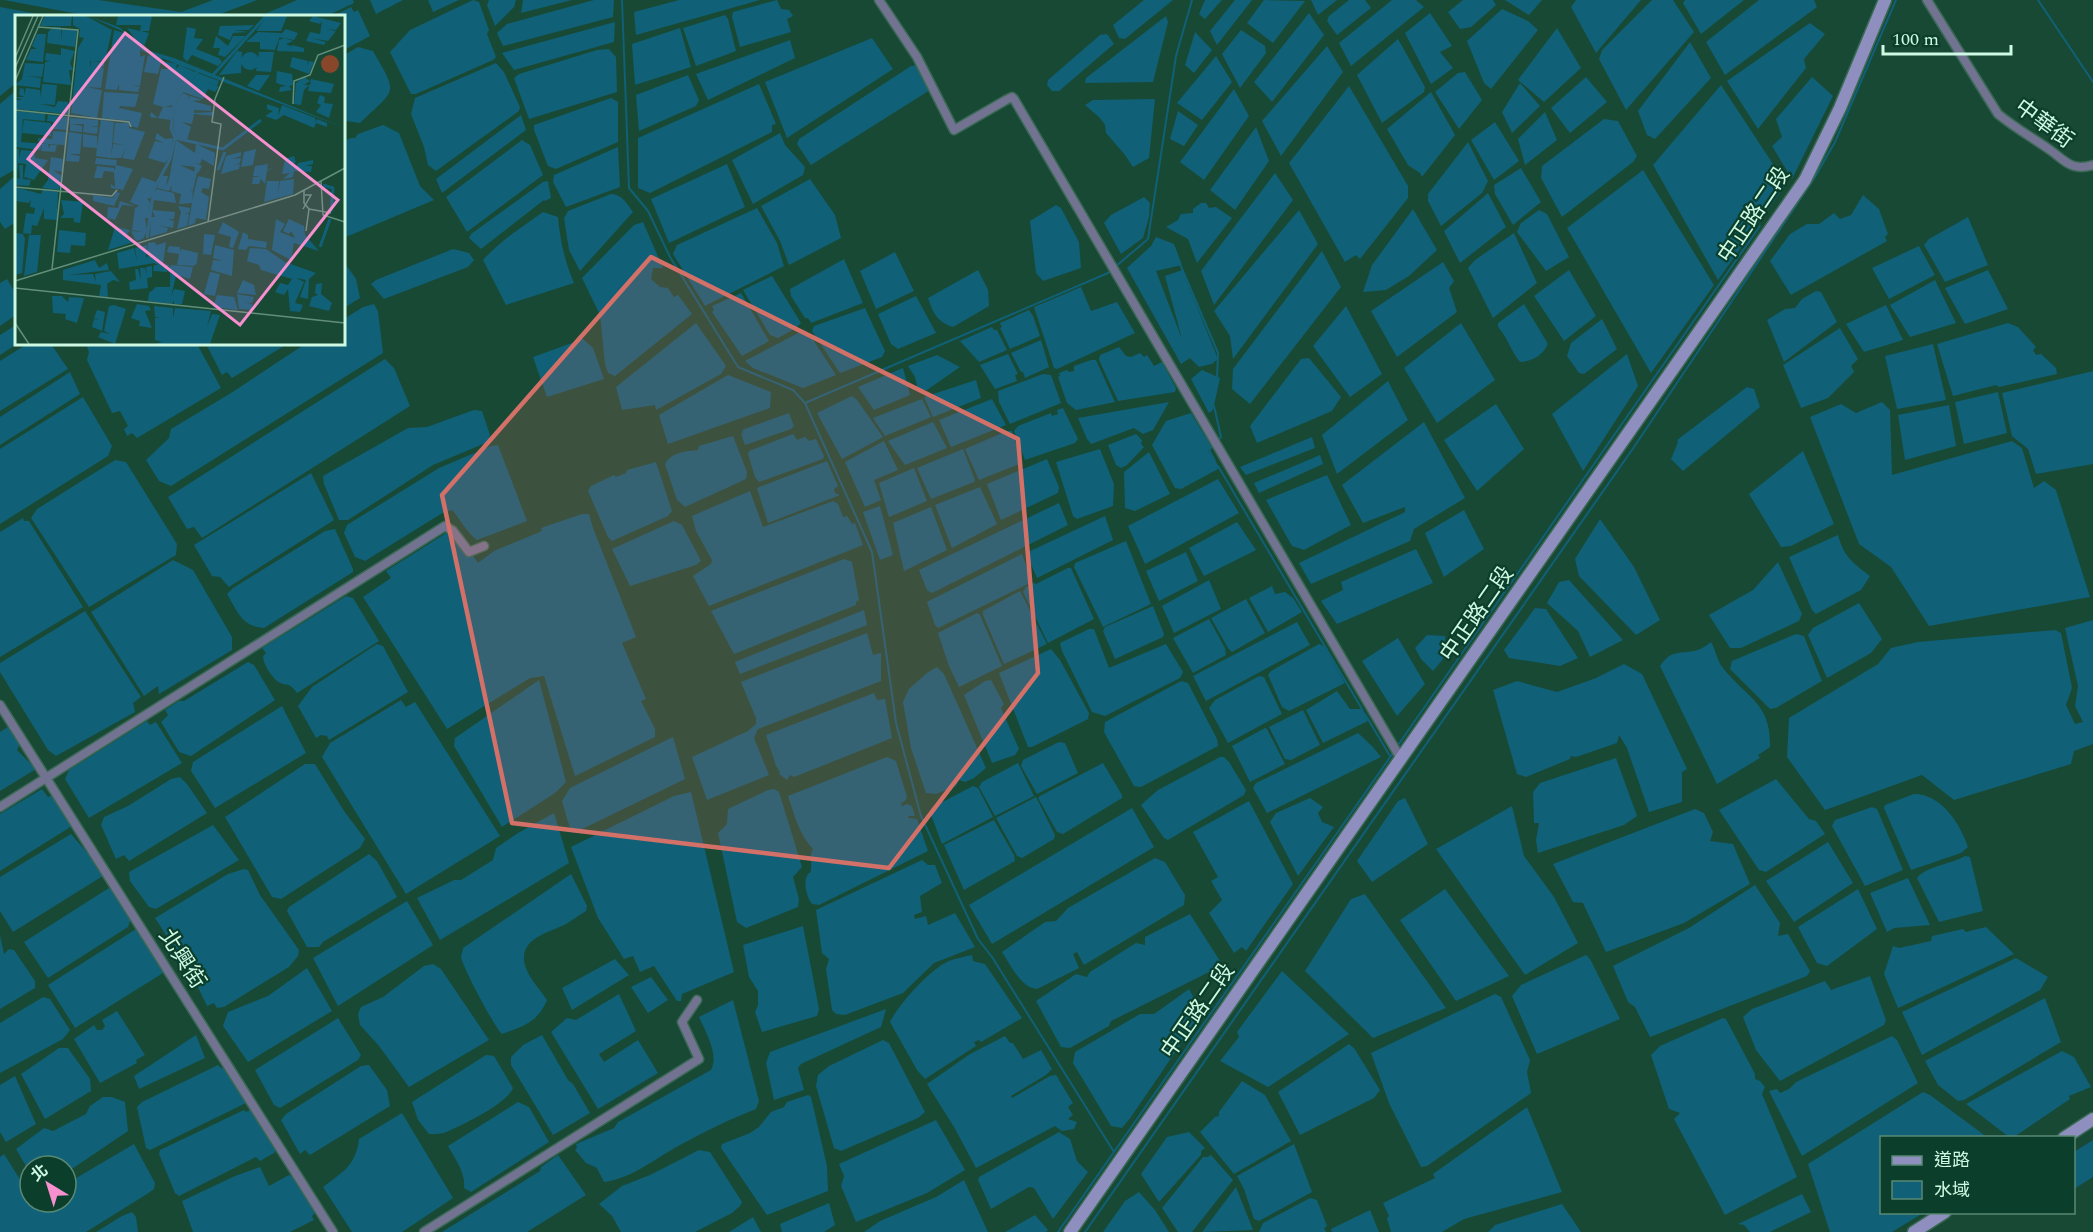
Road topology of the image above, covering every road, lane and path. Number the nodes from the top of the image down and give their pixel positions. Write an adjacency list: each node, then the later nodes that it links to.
1 (879, 0): 7 (street)
2 (1885, 0): 7 (main road, 中正路二段)
3 (1928, 0): 4 (street, 中華街)
4 (2093, 165)
5 (484, 546): 8 (street)
6 (0, 705): 8 (street, 北興街)
7 (1401, 759): 16 (main road, 中正路二段)
8 (45, 779): 9 (street); 14 (street, 北興街)
9 (0, 807)
10 (697, 1000): 15 (street)
11 (2093, 1119): 12 (main road)
12 (2066, 1136)
13 (1942, 1214): 17 (main road)
14 (333, 1232)
15 (424, 1232)
16 (1070, 1232)
17 (1914, 1232)

